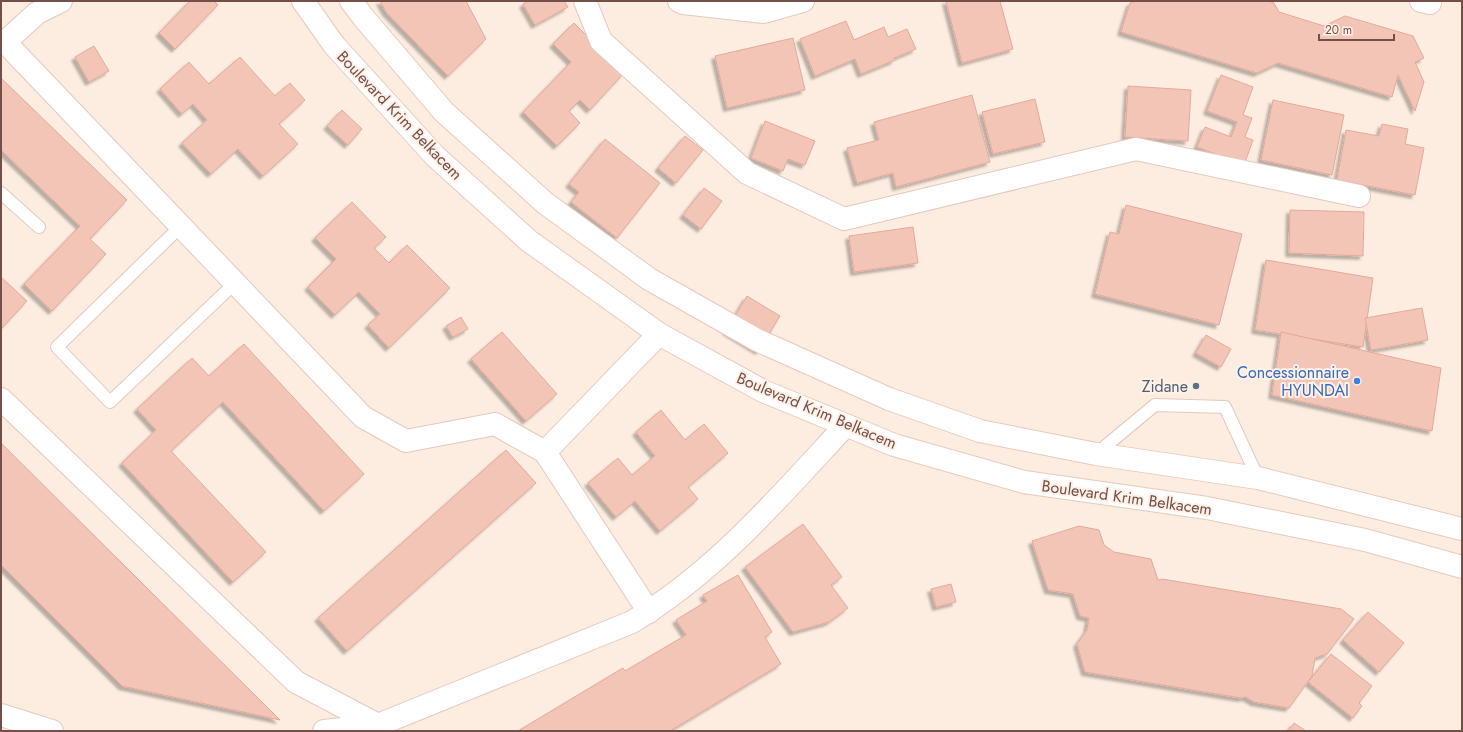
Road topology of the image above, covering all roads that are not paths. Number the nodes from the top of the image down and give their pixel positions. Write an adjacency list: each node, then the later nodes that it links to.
1 (60, 1): 7 (street)
2 (303, 1): 13 (street, Boulevard Krim Belkacem)
3 (351, 1): 17 (street)
4 (585, 1): 9 (street)
5 (679, 1): 6 (street)
6 (802, 1)
7 (2, 43): 10 (street)
8 (1, 193): 11 (lane)
9 (1359, 196)
10 (181, 226): 12 (street); 12 (lane)
11 (39, 227)
12 (235, 283): 16 (street)
13 (659, 334): 15 (street, Boulevard Krim Belkacem); 16 (street)
14 (1, 399): 23 (street)
15 (846, 425): 20 (street, Boulevard Krim Belkacem); 21 (street)
16 (545, 452): 21 (street)
17 (1096, 454): 18 (street); 18 (lane)
18 (1258, 478): 19 (street)
19 (1462, 528)
20 (1462, 567)
21 (650, 612): 23 (street)
22 (1, 715): 24 (street)
23 (378, 728): 25 (street)
24 (52, 731)
25 (324, 731)

